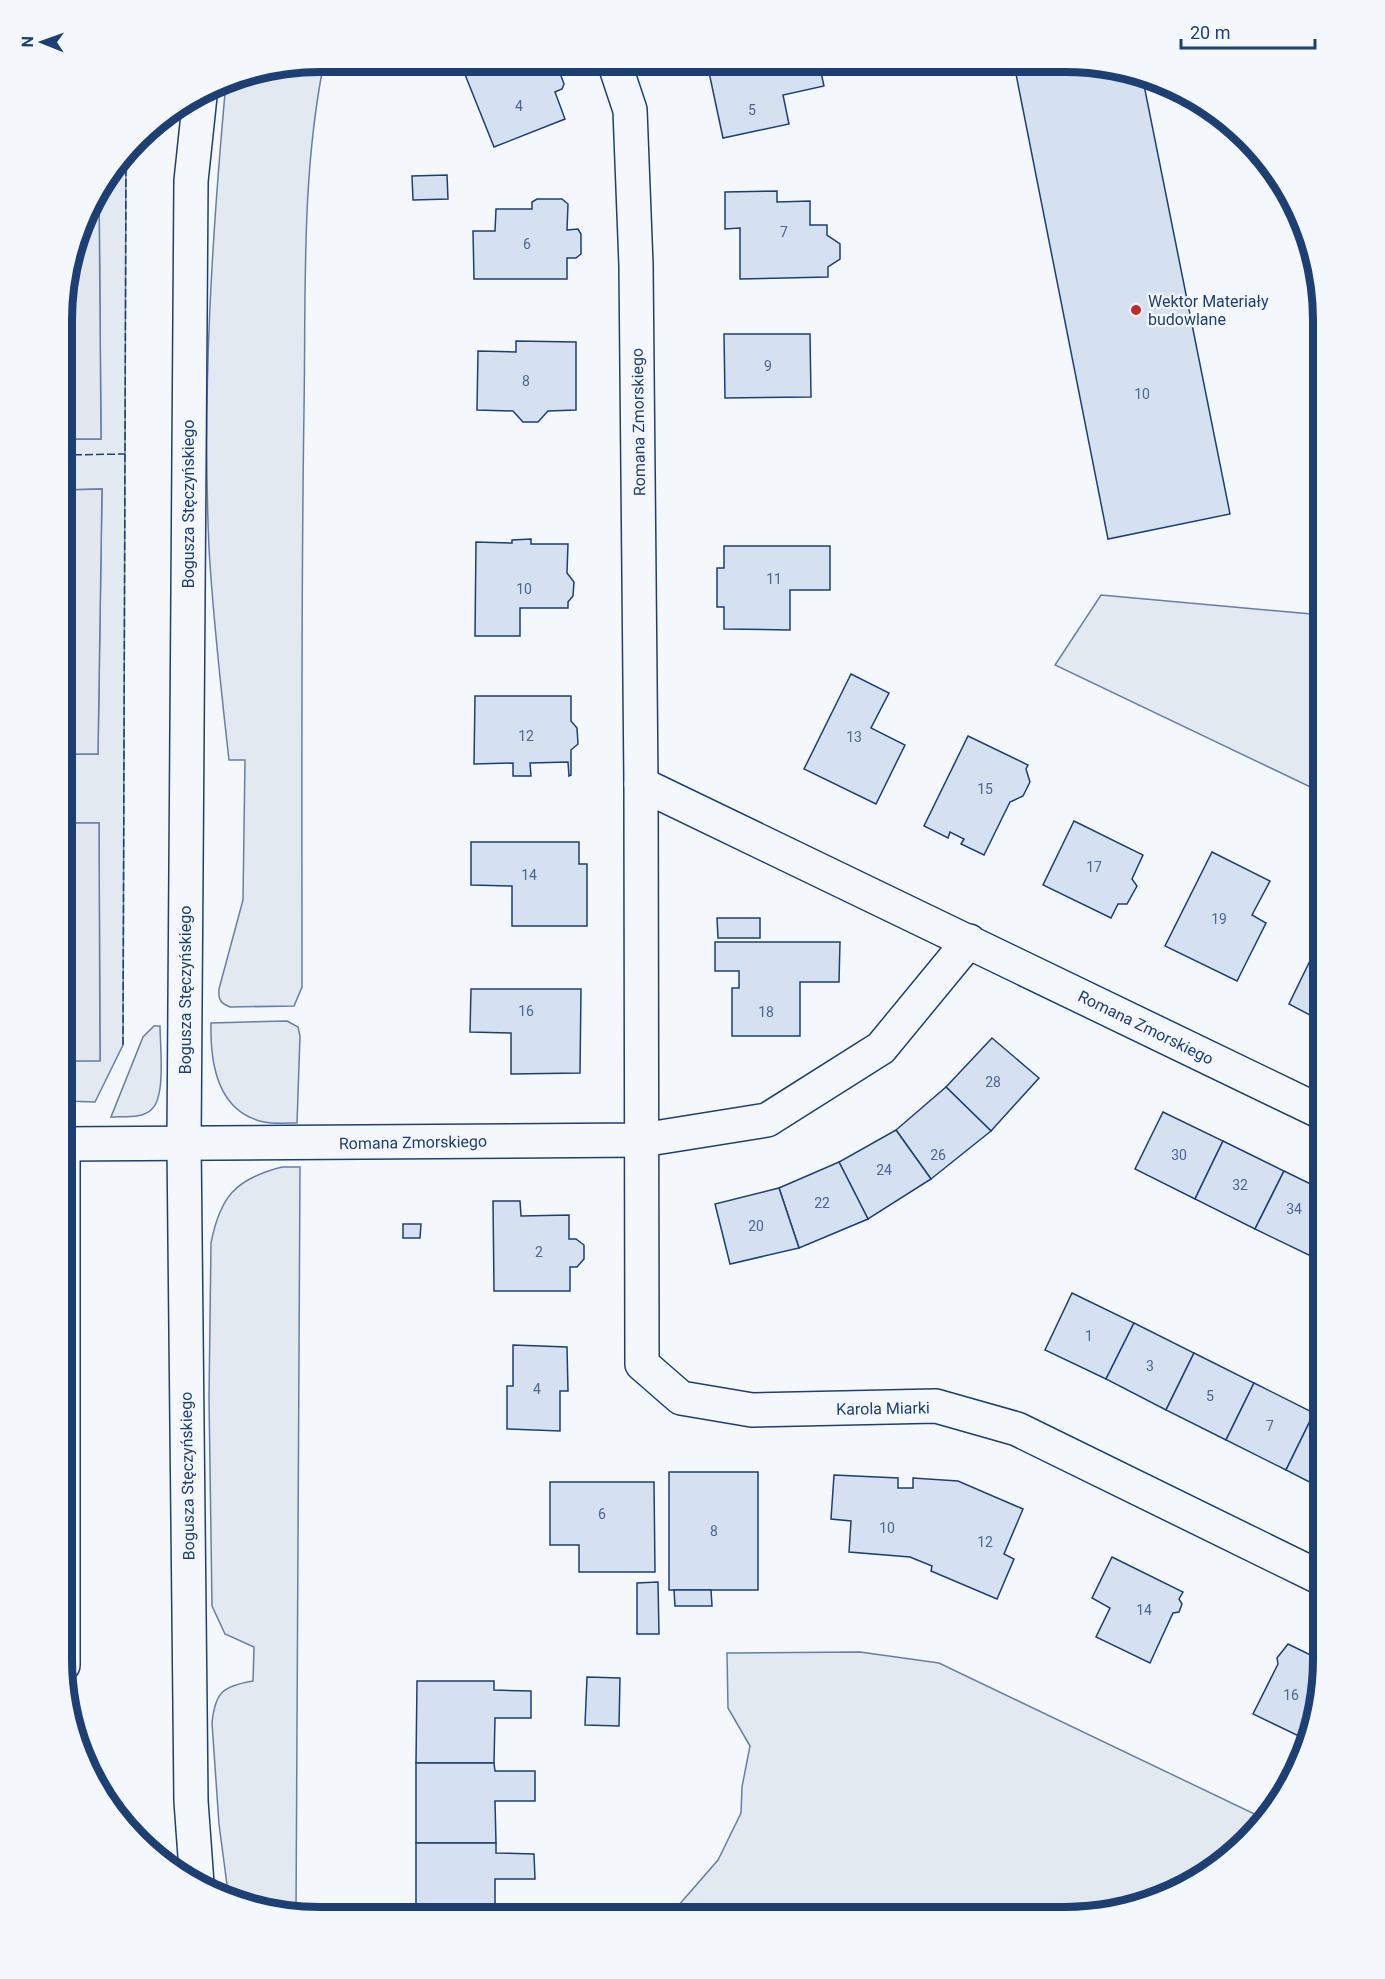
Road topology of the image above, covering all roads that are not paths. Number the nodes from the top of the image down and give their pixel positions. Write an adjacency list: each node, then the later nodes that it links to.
1 (617, 72): 3 (street, Romana Zmorskiego)
2 (199, 103): 7 (street, Bogusza Stęczyńskiego)
3 (641, 784): 4 (street, Romana Zmorskiego); 6 (street, Romana Zmorskiego)
4 (969, 941): 5 (street, Romana Zmorskiego); 6 (street, Romana Zmorskiego)
5 (1313, 1108)
6 (642, 1140): 7 (street, Romana Zmorskiego); 9 (street, Karola Miarki)
7 (184, 1143): 8 (street, Romana Zmorskiego); 10 (street, Bogusza Stęczyńskiego)
8 (72, 1144)
9 (1313, 1574)
10 (196, 1874)

